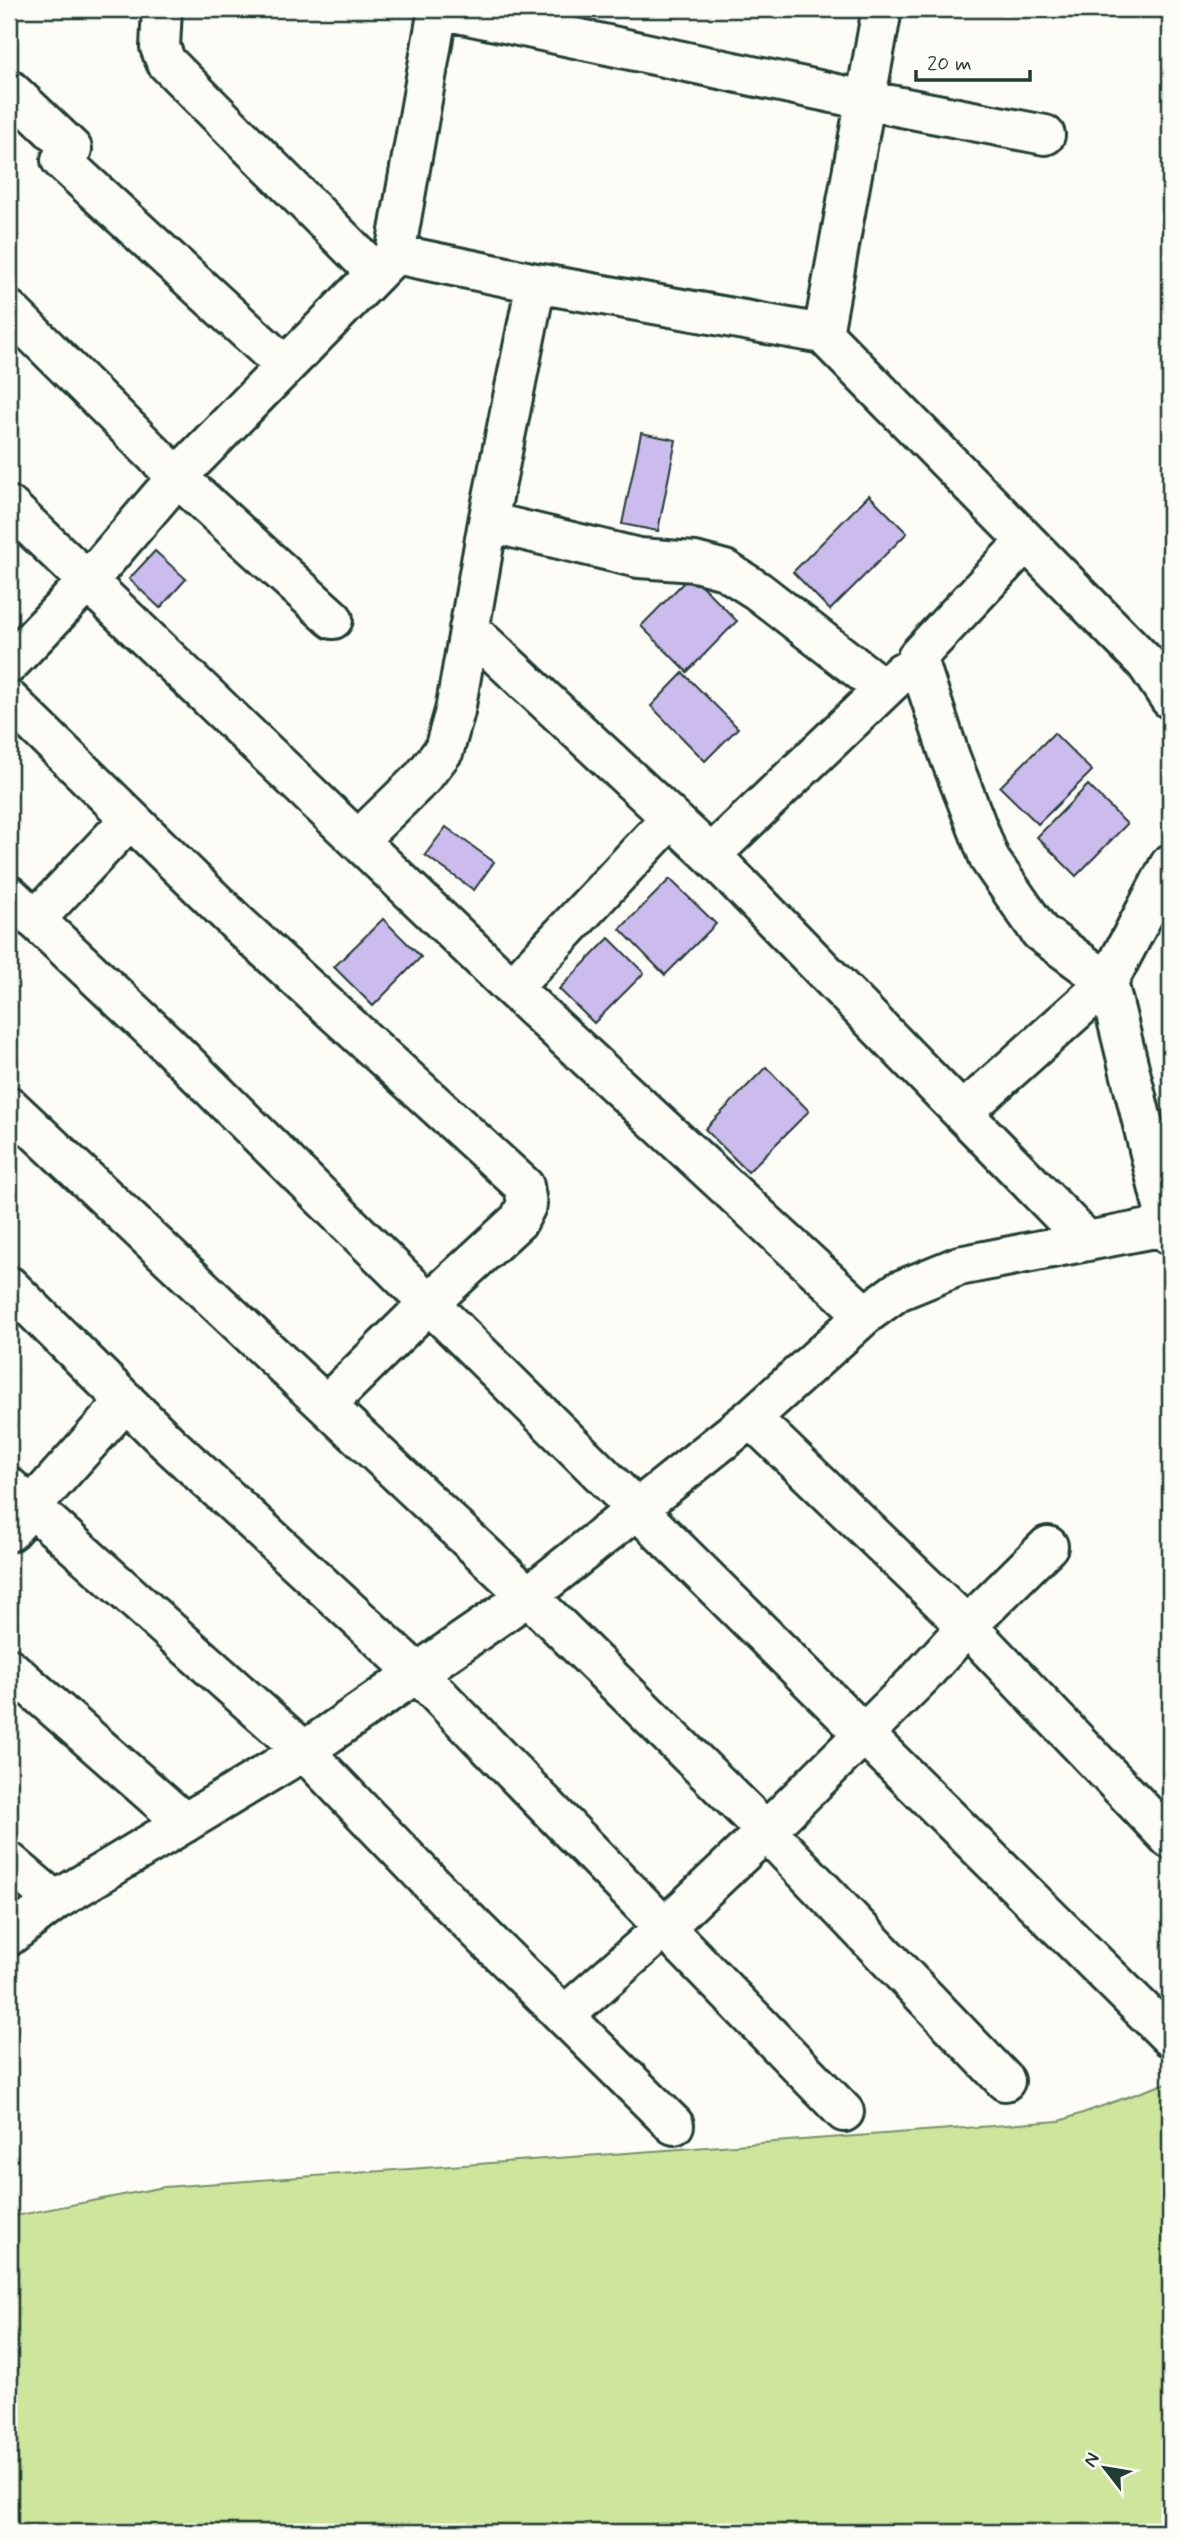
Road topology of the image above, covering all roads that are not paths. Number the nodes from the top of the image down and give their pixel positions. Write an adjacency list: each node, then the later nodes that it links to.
1 (162, 9): 7 (street)
2 (438, 9): 5 (street); 7 (street)
3 (882, 9): 5 (street)
4 (9, 89): 11 (street)
5 (865, 100): 6 (street); 10 (street)
6 (1045, 135)
7 (386, 264): 8 (street); 11 (street)
8 (536, 283): 10 (street); 14 (street)
9 (9, 310): 12 (street)
10 (823, 334): 15 (street)
11 (285, 366): 12 (street)
12 (177, 477): 16 (street); 17 (street)
13 (9, 506): 16 (street)
14 (488, 522): 18 (street); 21 (street)
15 (1026, 541): 19 (street); 22 (street)
16 (88, 581): 20 (street); 26 (street)
17 (332, 619)
18 (469, 629): 24 (street); 26 (street)
19 (917, 657): 21 (street); 30 (street)
20 (9, 664)
21 (884, 689): 27 (street)
22 (1170, 699)
23 (9, 700): 25 (street)
24 (671, 818): 27 (street); 31 (street)
25 (130, 819): 29 (street); 37 (street)
26 (358, 840): 31 (street)
27 (711, 855): 33 (street)
28 (1170, 864): 30 (street)
29 (22, 908): 37 (street)
30 (1108, 982): 33 (street); 34 (street)
31 (512, 988): 38 (street)
32 (9, 1105): 40 (street)
33 (962, 1114): 35 (street)
34 (1169, 1229): 35 (street)
35 (1087, 1241): 38 (street)
36 (9, 1286): 39 (street)
37 (429, 1303): 40 (street); 42 (street)
38 (865, 1315): 41 (street)
39 (125, 1401): 43 (street); 48 (street)
40 (326, 1405): 45 (street)
41 (751, 1418): 42 (street); 46 (street)
42 (637, 1507): 45 (street); 49 (street)
43 (16, 1509): 50 (street)
44 (1048, 1546): 46 (street)
45 (528, 1596): 48 (street); 52 (street)
46 (967, 1626): 49 (street); 53 (street)
47 (9, 1668): 51 (street)
48 (417, 1673): 50 (street); 56 (street)
49 (864, 1733): 52 (street); 59 (street)
50 (304, 1751): 51 (street); 58 (street)
51 (185, 1823): 55 (street)
52 (766, 1831): 56 (street); 60 (street)
53 (1170, 1839)
54 (9, 1862): 55 (street)
55 (55, 1901): 57 (street)
56 (666, 1927): 58 (street); 61 (street)
57 (9, 1936)
58 (564, 2016): 62 (street)
59 (1170, 2037)
60 (1005, 2081)
61 (844, 2112)
62 (674, 2125)

